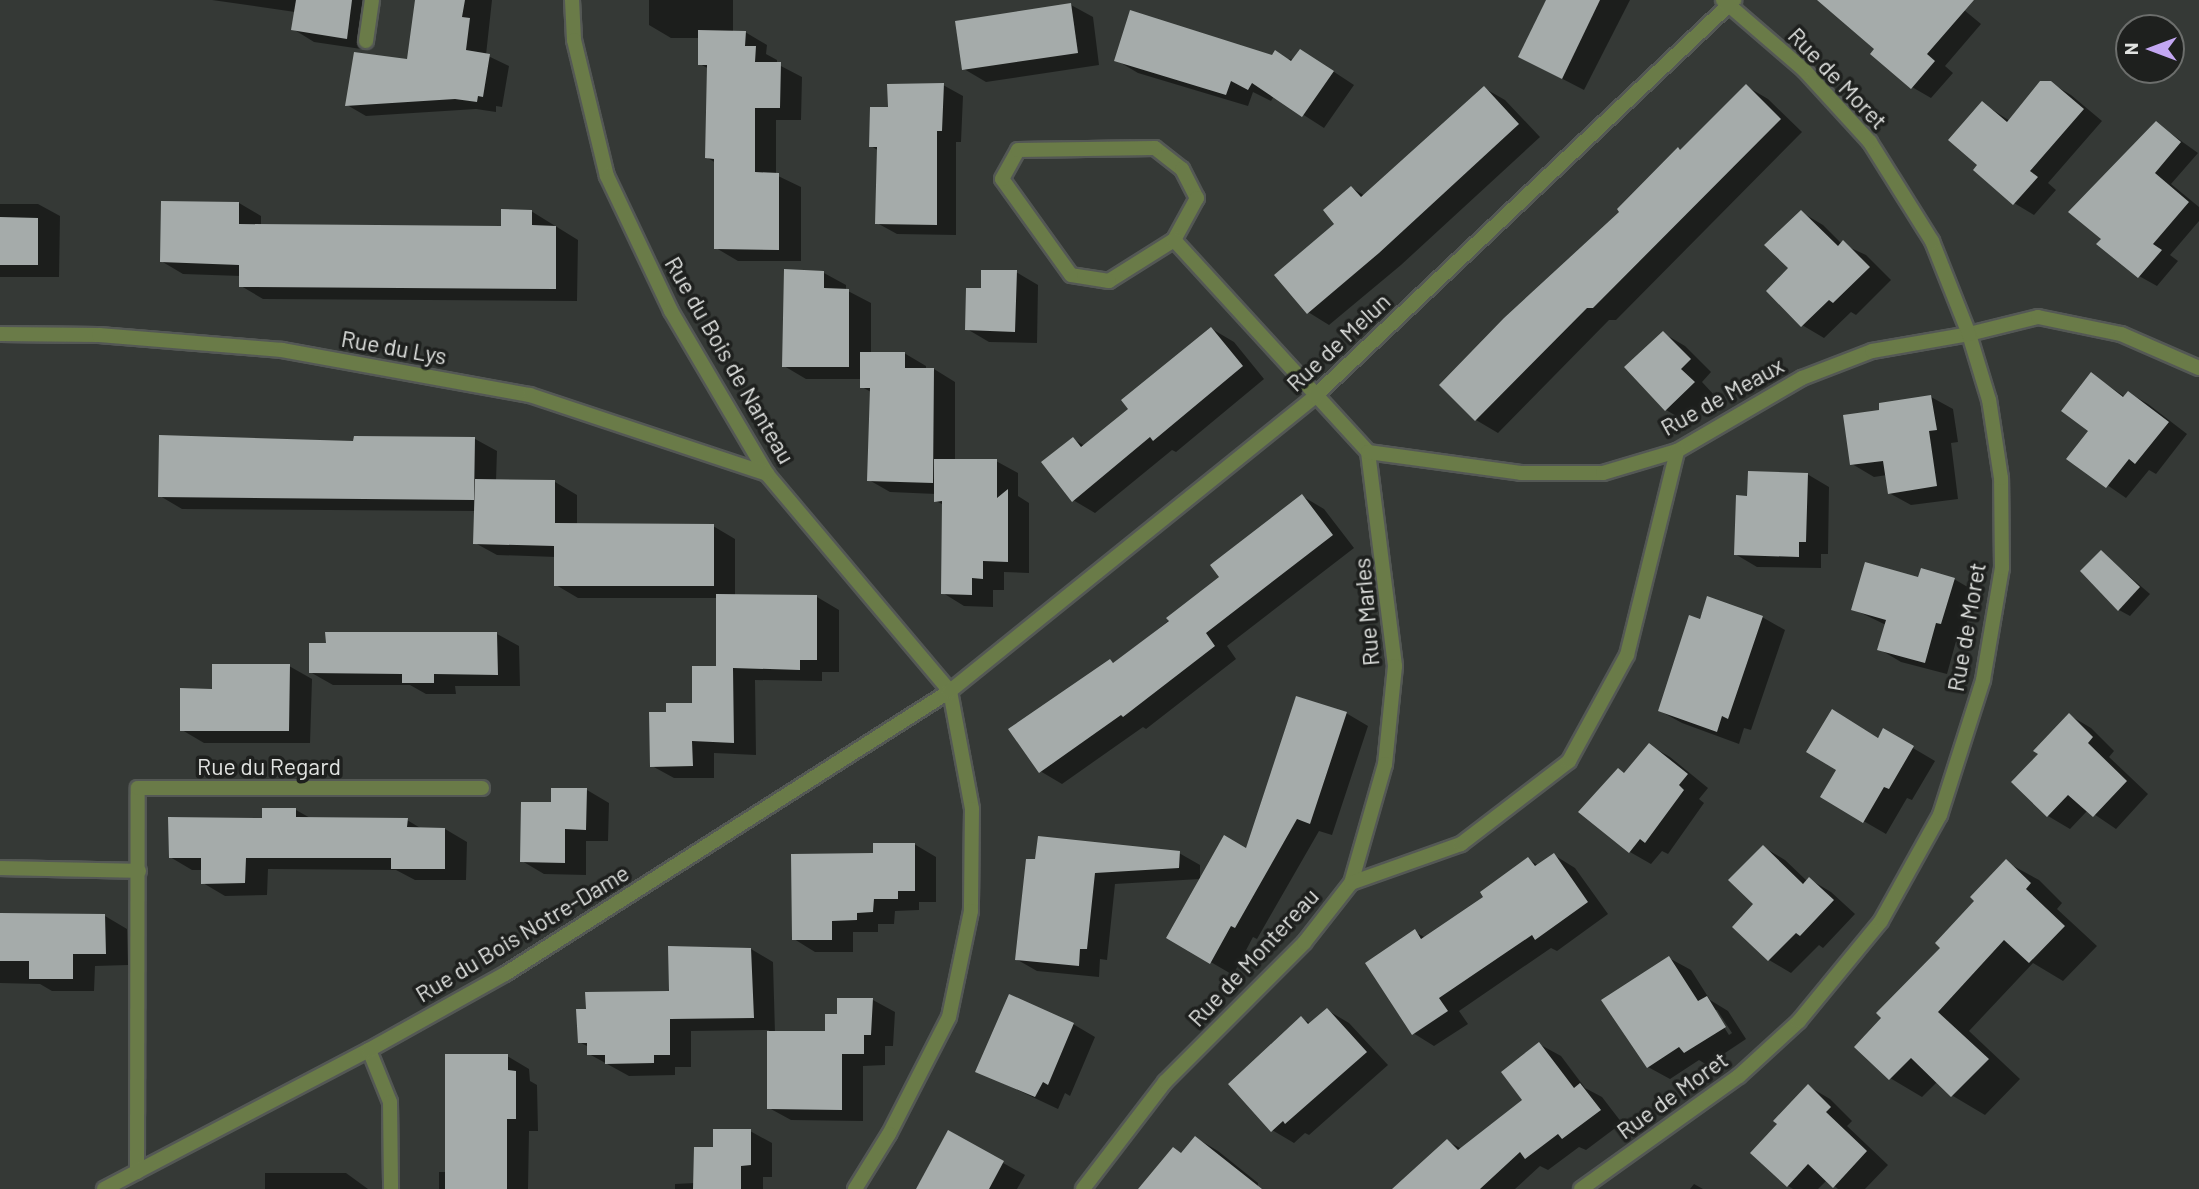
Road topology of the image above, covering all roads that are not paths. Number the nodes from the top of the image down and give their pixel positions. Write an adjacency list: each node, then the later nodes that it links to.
1 (372, 0): 4 (street)
2 (572, 0): 12 (street, Rue du Bois de Nanteau)
3 (1729, 1): 7 (street, Rue de Moret); 9 (street, Rue de Melun)
4 (366, 41)
5 (1174, 240): 5 (street); 9 (street)
6 (0, 334): 12 (street, Rue du Lys)
7 (1969, 334): 8 (street, Rue de Meaux); 10 (street, Rue de Meaux); 24 (street, Rue de Moret)
8 (2199, 368)
9 (1315, 396): 11 (street); 13 (street, Rue de Melun)
10 (1677, 450): 11 (street, Rue de Meaux); 17 (street, Rue de Montereau)
11 (1368, 452): 17 (street, Rue Marles)
12 (767, 474): 13 (street, Rue du Bois de Nanteau)
13 (950, 691): 18 (street, Rue du Bois Notre-Dame); 22 (street)
14 (482, 788): 16 (street, Rue du Regard)
15 (0, 868): 16 (street)
16 (139, 871): 19 (street, Rue du Regard)
17 (1351, 883): 23 (street, Rue de Montereau)
18 (369, 1050): 19 (street, Rue du Bois Notre-Dame); 21 (street)
19 (136, 1172): 20 (street, Rue du Bois Notre-Dame)
20 (104, 1189)
21 (391, 1189)
22 (855, 1189)
23 (1083, 1189)
24 (1581, 1189)

